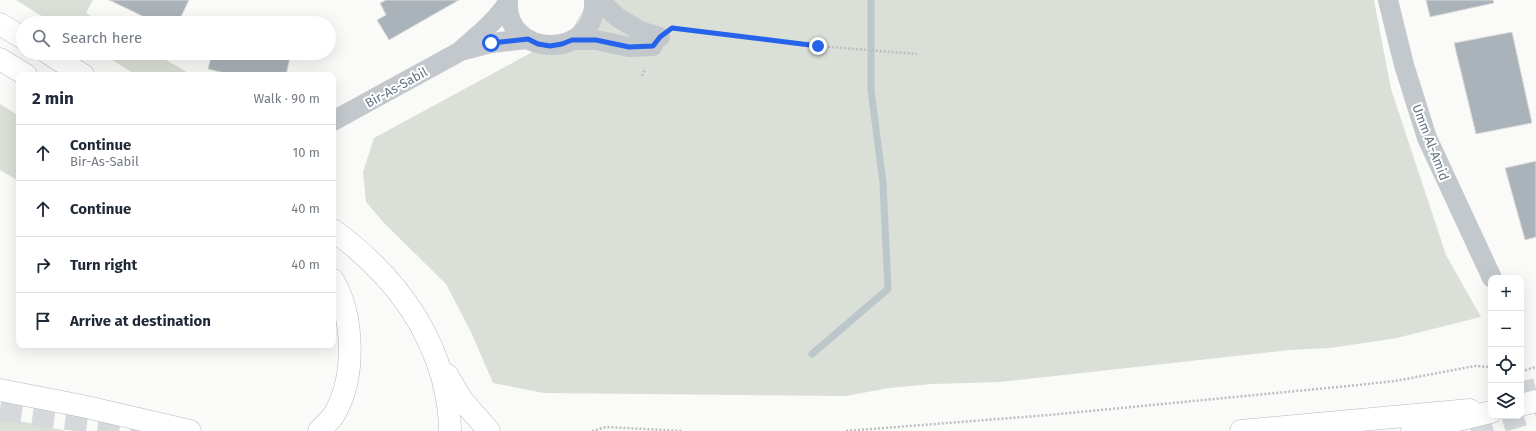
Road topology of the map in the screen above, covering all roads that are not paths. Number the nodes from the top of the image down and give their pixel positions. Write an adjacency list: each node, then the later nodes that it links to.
1 (594, 0): 8 (street)
2 (599, 0): 8 (street)
3 (1388, 0): 16 (street, Umm Al-Amid)
4 (508, 2): 7 (street); 9 (street, Bir-As-Sabil)
5 (0, 24): 6 (main road)
6 (16, 34)
7 (528, 39): 8 (street); 9 (street, Bir-As-Sabil)
8 (572, 40)
9 (459, 52): 14 (street, Bir-As-Sabil)
10 (0, 59): 12 (main road)
11 (59, 60): 13 (main road)
12 (21, 72)
13 (79, 72)
14 (336, 119)
15 (336, 232): 18 (main road)
16 (1491, 275)
17 (336, 287): 25 (main road)
18 (434, 352): 26 (main road); 27 (main road)
19 (0, 390): 24 (main road)
20 (1536, 401): 21 (main road)
21 (1524, 404)
22 (1488, 409): 28 (main road)
23 (1488, 413): 29 (main road)
24 (190, 431)
25 (319, 431)
26 (450, 431)
27 (489, 431)
28 (1240, 431)
29 (1412, 431)

